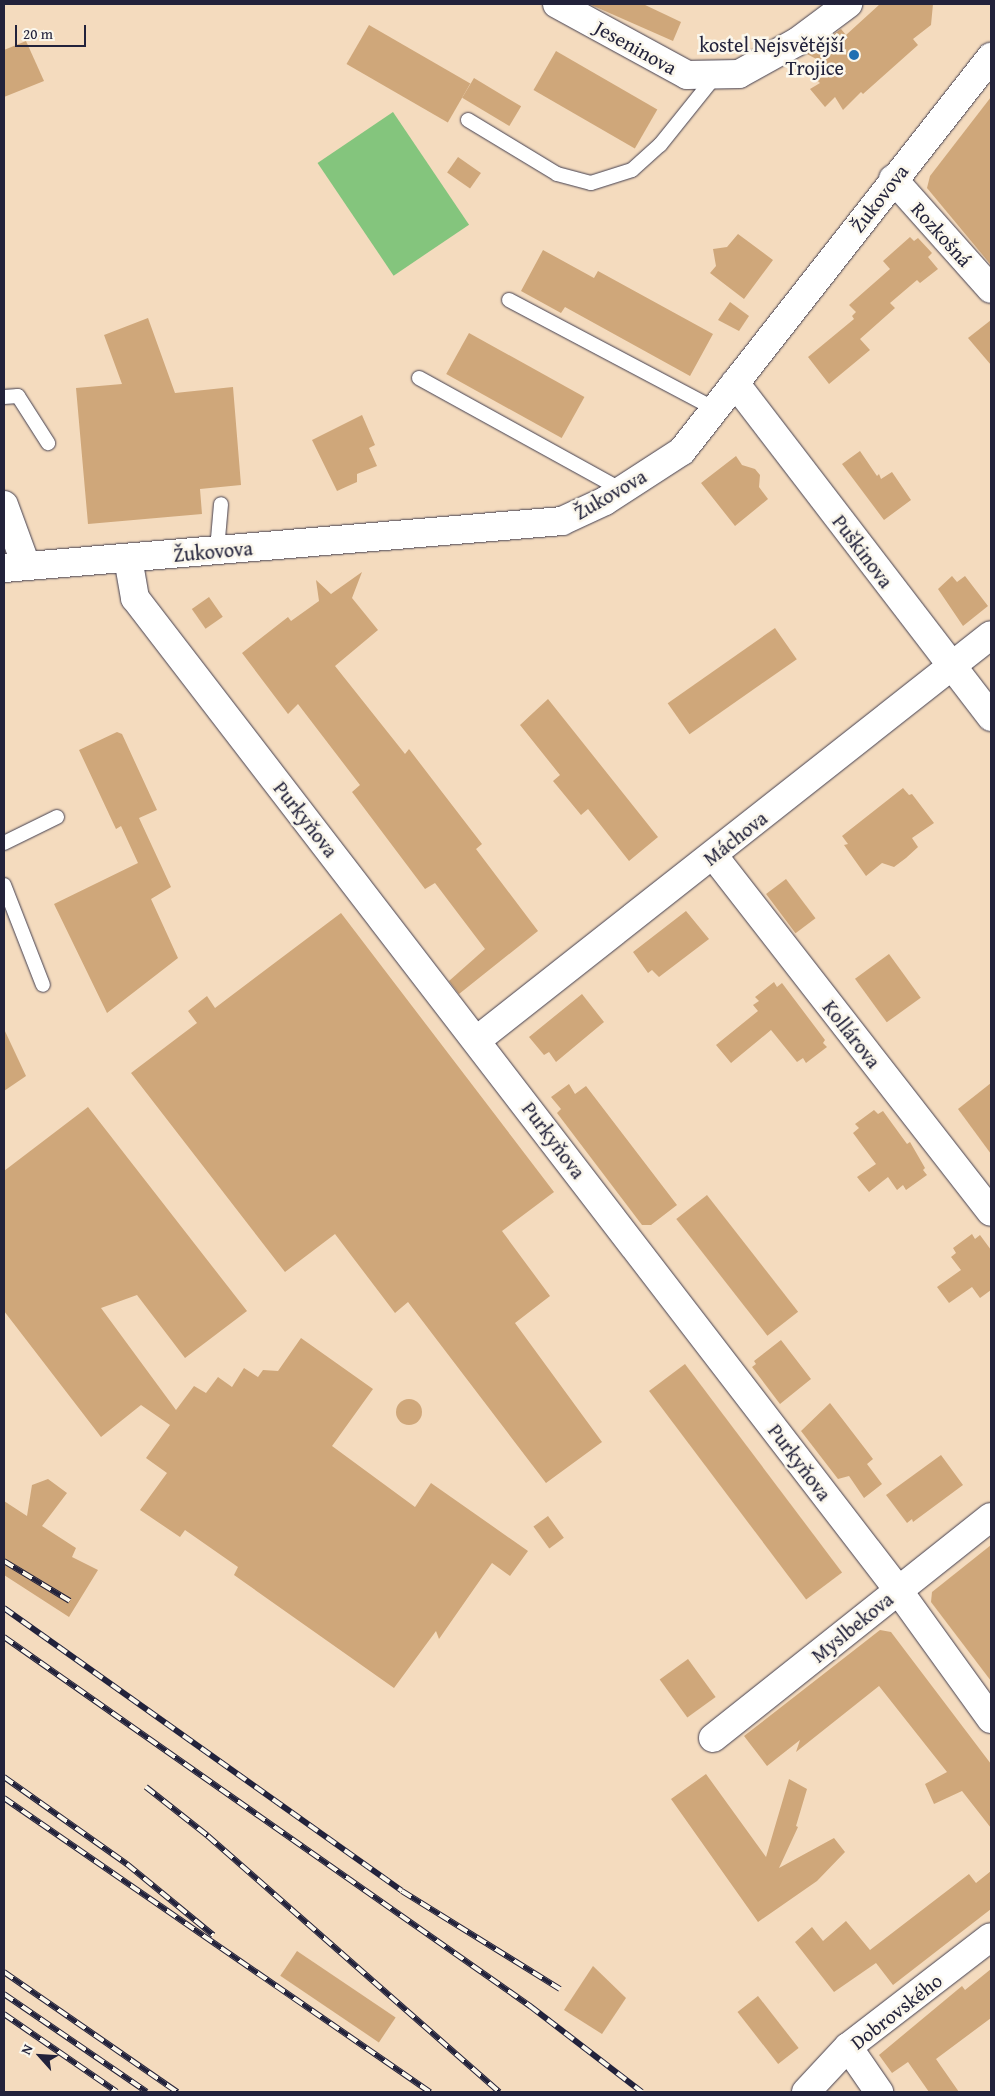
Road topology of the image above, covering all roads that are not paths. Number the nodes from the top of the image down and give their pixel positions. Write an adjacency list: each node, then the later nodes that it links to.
1 (557, 4): 4 (street, Jeseninova)
2 (848, 4): 4 (street, Jeseninova)
3 (991, 58): 6 (street, Žukovova)
4 (716, 74): 5 (lane)
5 (468, 120)
6 (893, 179): 7 (street, Rozkošná); 10 (street, Žukovova)
7 (991, 289)
8 (509, 300): 12 (lane)
9 (419, 378): 14 (lane)
10 (735, 383): 12 (street, Žukovova); 21 (street, Puškinova)
11 (4, 397): 13 (lane)
12 (715, 409): 14 (street, Žukovova)
13 (48, 443)
14 (622, 490): 17 (street, Žukovova)
15 (221, 504): 17 (lane)
16 (4, 505): 19 (street)
17 (217, 550): 18 (street, Žukovova)
18 (128, 558): 19 (street, Žukovova); 28 (street, Purkyňova)
19 (15, 567)
20 (991, 635): 21 (street, Máchova)
21 (951, 666): 22 (street, Puškinova); 25 (street, Máchova)
22 (991, 717)
23 (57, 818): 24 (lane)
24 (4, 843)
25 (713, 855): 28 (street, Máchova); 29 (street, Kollárova)
26 (4, 885): 27 (lane)
27 (43, 985)
28 (477, 1040): 31 (street, Purkyňova)
29 (991, 1212)
30 (991, 1517): 31 (street, Myslbekova)
31 (898, 1590): 32 (street, Purkyňova); 33 (street, Myslbekova)
32 (991, 1719)
33 (713, 1738)
34 (991, 1937): 35 (street, Dobrovského)
35 (848, 2048): 36 (street, Dobrovského); 37 (street)
36 (806, 2092)
37 (879, 2092)

